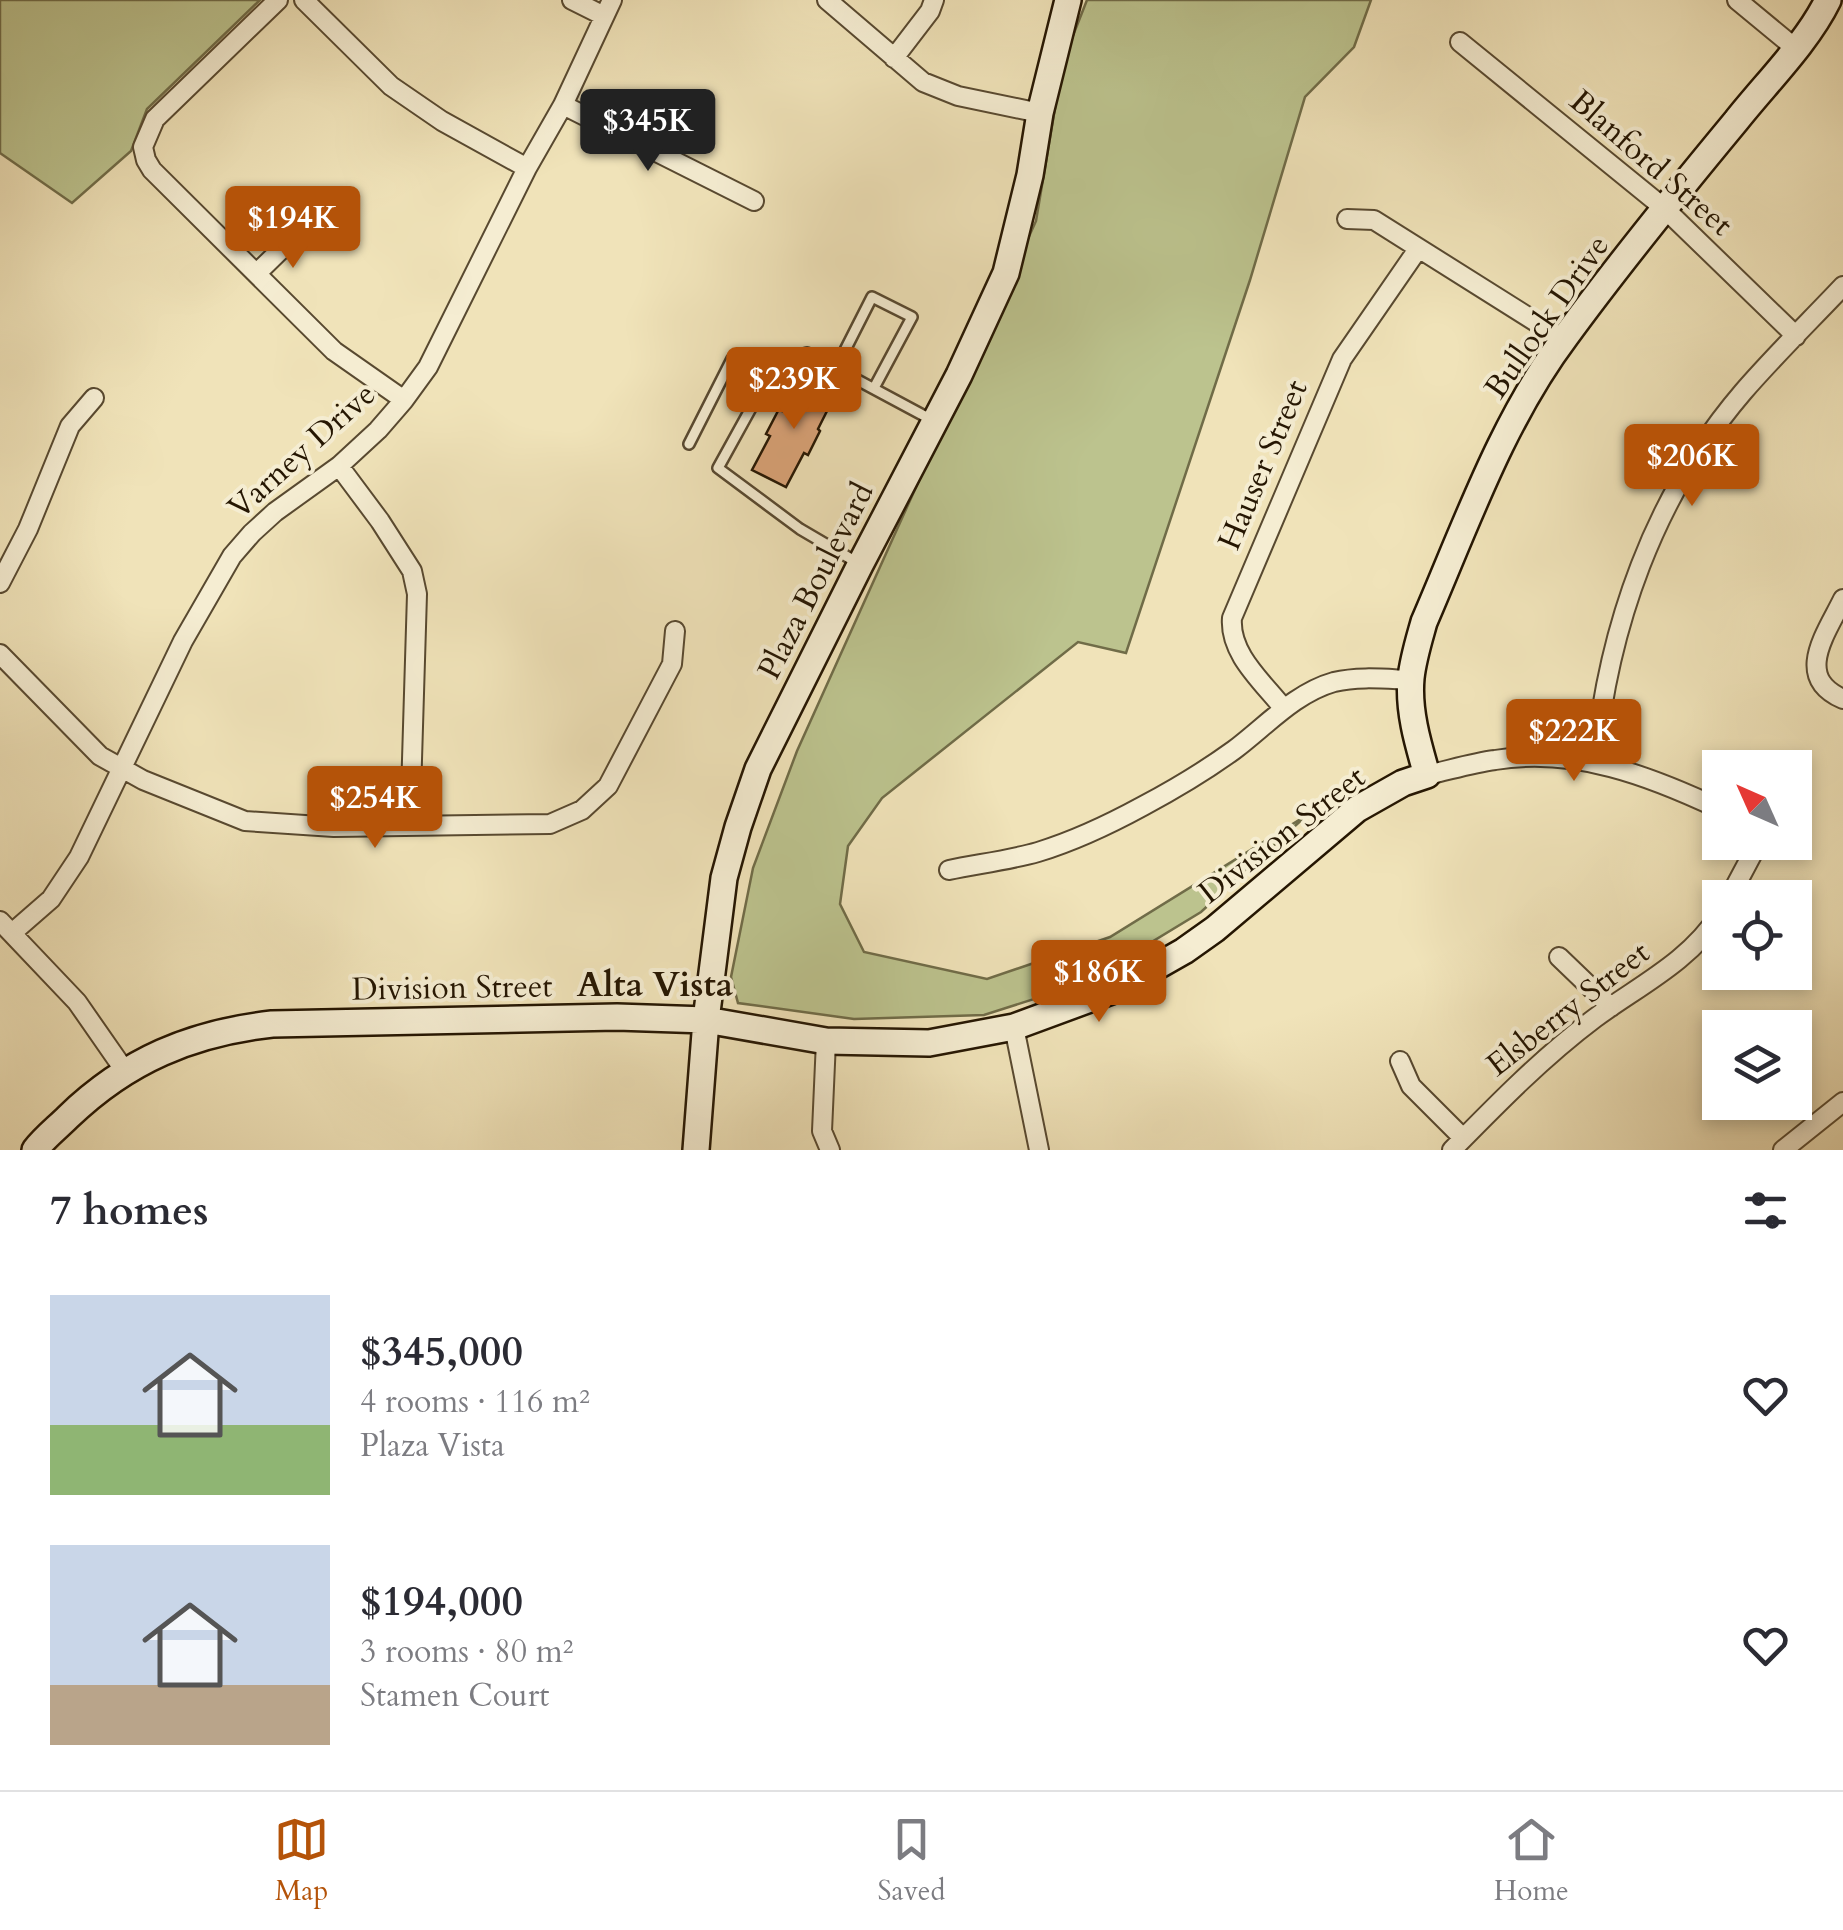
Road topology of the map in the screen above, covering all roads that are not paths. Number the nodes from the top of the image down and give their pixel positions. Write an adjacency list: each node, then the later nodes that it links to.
1 (278, 0): 21 (street)
2 (304, 0): 15 (street)
3 (572, 0): 9 (street)
4 (827, 0): 12 (street)
5 (934, 0): 12 (street)
6 (1068, 0): 14 (main road, Plaza Boulevard)
7 (1737, 0): 11 (street)
8 (1828, 0): 11 (main road, Bullock Drive)
9 (608, 8): 13 (street, Varney Drive)
10 (1460, 42): 17 (street, Blanford Street)
11 (1795, 48): 17 (main road, Bullock Drive)
12 (894, 58): 14 (street)
13 (563, 105): 15 (street, Varney Drive); 16 (street)
14 (1040, 112): 30 (main road, Plaza Boulevard)
15 (528, 168): 29 (street, Varney Drive)
16 (754, 201)
17 (1664, 208): 23 (street, Blanford Street); 24 (main road, Bullock Drive)
18 (1347, 219): 20 (street)
19 (296, 235): 21 (street)
20 (1418, 249): 24 (street); 40 (street, Hauser Street)
21 (257, 273): 29 (street)
22 (1843, 286): 23 (street)
23 (1796, 336): 41 (street)
24 (1563, 339): 38 (main road, Bullock Drive)
25 (836, 368): 26 (lane); 27 (lane); 27 (lane)
26 (768, 377): 31 (lane); 33 (lane)
27 (874, 388): 30 (lane)
28 (94, 398): 34 (street)
29 (404, 400): 32 (street, Varney Drive)
30 (935, 422): 33 (main road, Plaza Boulevard)
31 (689, 444)
32 (340, 466): 42 (street, Varney Drive); 45 (street)
33 (860, 565): 51 (main road, Plaza Boulevard)
34 (0, 583)
35 (1843, 599): 39 (street)
36 (675, 632): 45 (street)
37 (0, 654): 42 (street)
38 (1410, 680): 40 (street); 43 (main road, Bullock Drive)
39 (1843, 699)
40 (1284, 710): 46 (street)
41 (1596, 762): 43 (street, Division Street); 44 (street, Division Street)
42 (122, 770): 45 (street); 47 (street, Varney Drive)
43 (1427, 775): 52 (main road, Division Street)
44 (1702, 801)
45 (410, 826)
46 (948, 870)
47 (6, 927): 55 (street)
48 (1702, 939): 50 (street, Elsberry Street)
49 (1559, 957): 50 (street)
50 (1610, 1007): 57 (street, Elsberry Street)
51 (706, 1020): 53 (main road, Division Street); 55 (main road, Division Street); 59 (main road, Plaza Boulevard)
52 (1014, 1027): 53 (main road, Division Street); 61 (street)
53 (826, 1041): 60 (street)
54 (1400, 1060): 57 (street)
55 (125, 1071): 58 (main road, Division Street)
56 (1843, 1102): 62 (street)
57 (1458, 1144)
58 (34, 1150)
59 (696, 1150)
60 (830, 1150)
61 (1039, 1150)
62 (1783, 1150)

